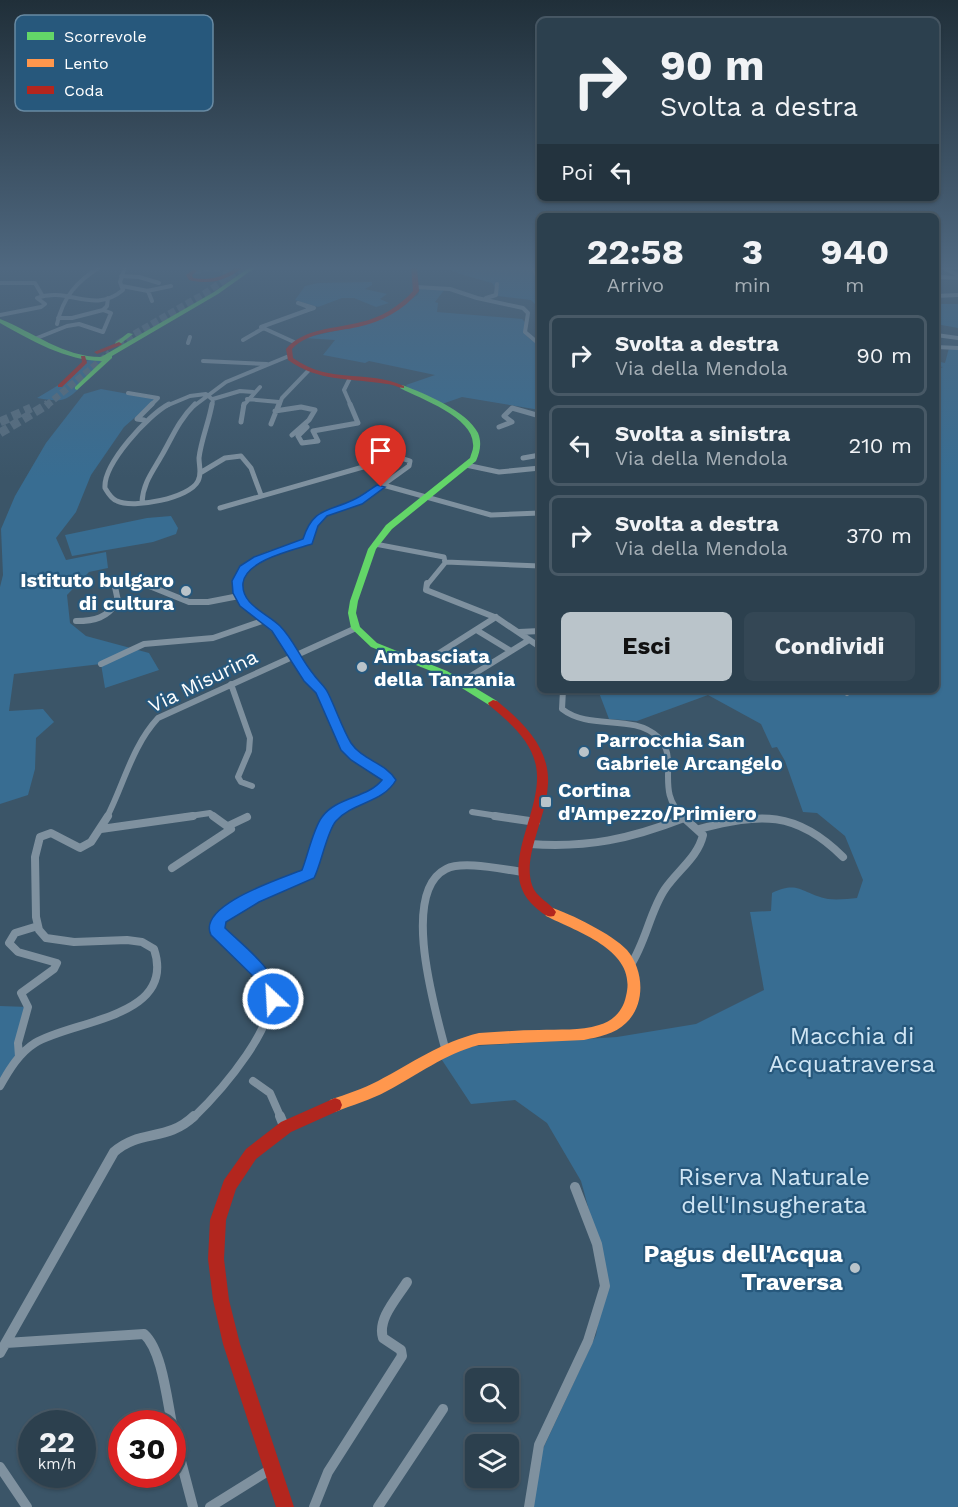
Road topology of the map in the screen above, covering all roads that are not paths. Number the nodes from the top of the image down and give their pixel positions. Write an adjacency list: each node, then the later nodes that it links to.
1 (124, 337): 12 (main road)
2 (132, 337): 12 (main road)
3 (137, 337): 18 (main road)
4 (190, 337): 11 (street)
5 (248, 337): 9 (street)
6 (282, 337): 10 (street)
7 (304, 337): 10 (main road)
8 (38, 338): 16 (main road)
9 (243, 340)
10 (294, 342): 17 (main road)
11 (189, 343)
12 (117, 345): 15 (main road)
13 (939, 347): 14 (street)
14 (958, 348)
15 (97, 352): 16 (main road); 18 (main road)
16 (79, 354): 18 (main road); 23 (main road)
17 (289, 356): 20 (street); 21 (main road)
18 (110, 357): 25 (main road)
19 (203, 361): 20 (street)
20 (269, 364): 28 (street)
21 (308, 371): 22 (main road); 31 (street)
22 (350, 378): 37 (street); 42 (main road)
23 (60, 386)
24 (260, 387): 26 (street)
25 (77, 388)
26 (253, 392): 29 (street); 30 (street)
27 (128, 393): 34 (street)
28 (206, 394): 29 (street); 34 (street); 48 (street)
29 (213, 399): 44 (street)
30 (247, 399): 31 (street); 35 (street)
31 (279, 402): 32 (street)
32 (275, 411): 36 (street); 39 (street)
33 (537, 415): 38 (street)
34 (144, 420): 48 (street)
35 (241, 422)
36 (271, 424)
37 (307, 427)
38 (499, 427)
39 (292, 435)
40 (537, 456): 41 (street)
41 (523, 458)
42 (466, 465): 43 (street); 47 (main road)
43 (537, 468)
44 (200, 473): 46 (street); 48 (street)
45 (383, 485): 46 (street); 47 (street); 54 (street)
46 (261, 495): 49 (street)
47 (427, 497): 50 (street); 51 (main road)
48 (142, 502)
49 (220, 508)
50 (537, 513)
51 (375, 544): 52 (street); 58 (main road)
52 (446, 562): 53 (street); 55 (street)
53 (537, 566)
54 (239, 596): 56 (street); 57 (street)
55 (496, 617): 59 (street); 61 (street)
56 (265, 620): 65 (street); 67 (street)
57 (76, 621)
58 (356, 628): 65 (street, Via Misurina); 66 (main road)
59 (478, 630): 64 (street); 66 (street)
60 (537, 631): 61 (street)
61 (519, 632): 62 (street)
62 (529, 640): 63 (street); 64 (street)
63 (537, 645)
64 (511, 651): 68 (street)
65 (294, 656): 69 (street, Via Misurina); 92 (street)
66 (422, 663): 68 (main road)
67 (101, 664)
68 (461, 682): 75 (main road)
69 (231, 684): 71 (street); 77 (street, Via Misurina)
70 (563, 693): 74 (street)
71 (252, 786)
72 (472, 812): 75 (street)
73 (248, 817): 76 (street)
74 (684, 818): 78 (street); 79 (street)
75 (536, 822): 79 (main road)
76 (228, 826): 77 (street); 81 (street)
77 (101, 829): 83 (street, Via Misurina)
78 (699, 829): 80 (street); 84 (street)
79 (530, 844): 82 (main road)
80 (843, 857)
81 (172, 868)
82 (524, 872): 84 (main road); 85 (street)
83 (38, 926): 86 (street); 86 (street)
84 (630, 966): 85 (main road)
85 (445, 1048): 89 (main road)
86 (19, 1057): 88 (street)
87 (253, 1081): 89 (street)
88 (0, 1086)
89 (284, 1126): 96 (main road)
90 (575, 1187): 104 (street)
91 (407, 1282): 102 (street)
92 (3, 1348): 94 (street)
93 (443, 1409): 103 (street)
94 (169, 1410)
95 (0, 1467): 98 (street)
96 (272, 1468): 100 (street); 101 (main road)
97 (186, 1480): 99 (street)
98 (27, 1507)
99 (193, 1507)
100 (210, 1507)
101 (285, 1507)
102 (314, 1507)
103 (378, 1507)
104 (529, 1507)

